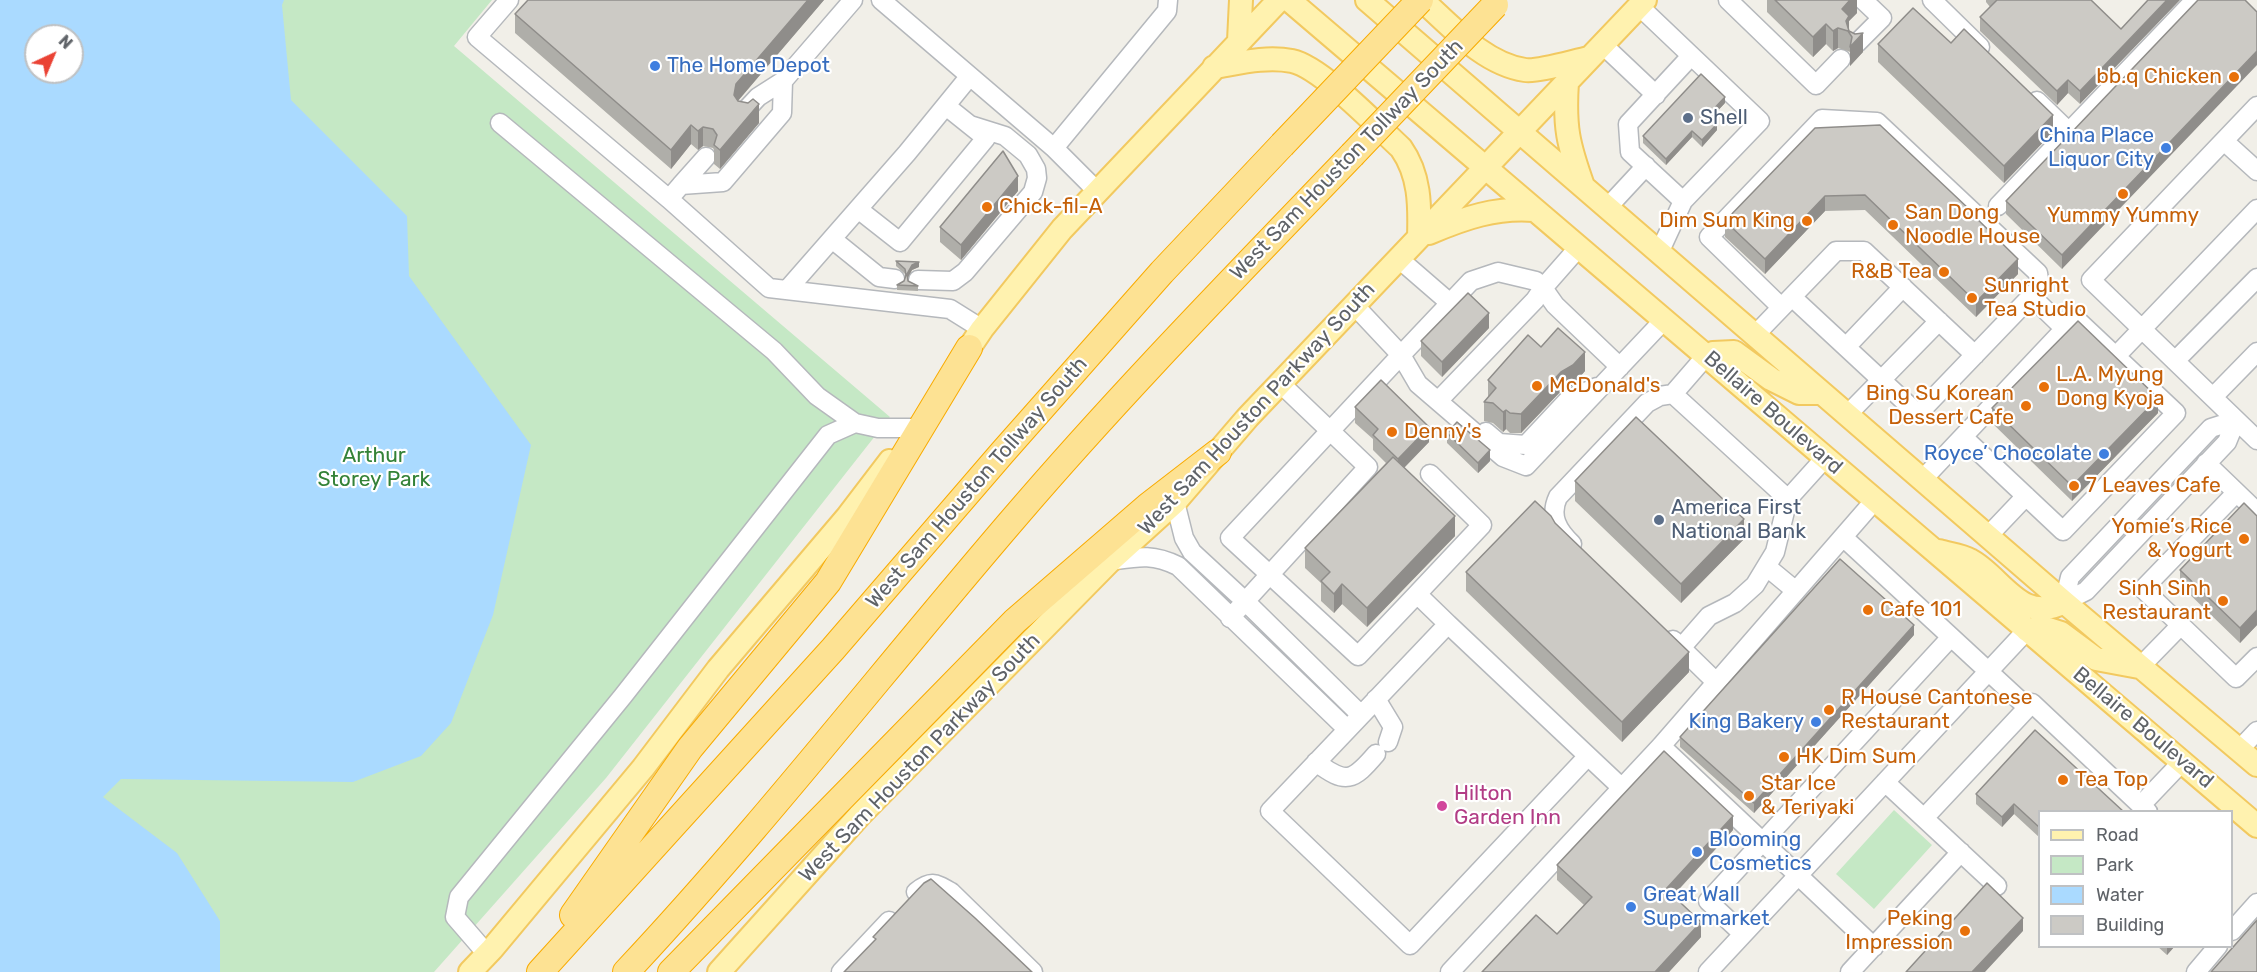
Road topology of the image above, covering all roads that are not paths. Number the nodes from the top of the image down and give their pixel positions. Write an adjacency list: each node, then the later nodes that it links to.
1 (509, 0): 43 (lane)
2 (854, 0): 24 (lane)
3 (881, 0): 23 (lane)
4 (1168, 0): 36 (lane)
5 (1241, 0): 16 (main road)
6 (1279, 0): 16 (main road)
7 (1289, 0): 39 (main road, Bellaire Boulevard)
8 (1367, 0): 33 (main road)
9 (1421, 0): 18 (main road); 155 (highway, West Sam Houston Tollway South, bridge)
10 (1728, 0): 20 (lane)
11 (1863, 0): 17 (lane)
12 (2195, 0): 34 (lane)
13 (1497, 2): 156 (highway, West Sam Houston Tollway South, bridge)
14 (1939, 2): 21 (lane)
15 (1642, 3): 18 (main road, West Sam Houston Parkway South); 19 (lane)
16 (1239, 41): 22 (main road)
17 (1857, 43)
18 (1596, 51): 25 (main road, West Sam Houston Parkway South); 27 (lane)
19 (1692, 56): 27 (lane); 44 (lane)
20 (1841, 59)
21 (1996, 62)
22 (1214, 67): 42 (main road); 50 (main road)
23 (969, 77): 28 (lane); 36 (lane)
24 (783, 81): 30 (lane); 43 (lane)
25 (1567, 82): 33 (main road, West Sam Houston Parkway South); 41 (main road)
26 (2028, 93): 34 (lane)
27 (1656, 95): 38 (lane)
28 (946, 106): 32 (lane); 47 (lane)
29 (2257, 106): 35 (lane)
30 (745, 111)
31 (500, 123): 83 (lane)
32 (970, 125): 47 (lane); 57 (lane)
33 (1519, 132): 39 (main road, West Sam Houston Parkway South); 41 (main road)
34 (2068, 132): 45 (lane)
35 (2223, 141): 40 (lane); 68 (lane)
36 (1054, 148): 42 (lane)
37 (706, 157): 43 (lane)
38 (1646, 166): 44 (lane); 46 (lane)
39 (1486, 168): 49 (main road, Bellaire Boulevard); 50 (main road, West Sam Houston Parkway South)
40 (2257, 171)
41 (1584, 187): 46 (main road)
42 (1097, 190): 70 (main road)
43 (675, 192): 60 (lane)
44 (1683, 201): 53 (lane)
45 (1998, 206)
46 (1607, 208): 53 (main road)
47 (858, 209): 51 (lane)
48 (2257, 209): 68 (lane)
49 (1534, 210): 50 (main road); 52 (main road, Bellaire Boulevard)
50 (1419, 237): 54 (main road, West Sam Houston Parkway South)
51 (832, 239): 56 (lane); 60 (lane)
52 (1579, 247): 59 (lane); 65 (main road, Bellaire Boulevard)
53 (1659, 253): 69 (main road)
54 (1398, 258): 63 (lane); 64 (main road, West Sam Houston Parkway South)
55 (2257, 278): 77 (lane)
56 (895, 279)
57 (918, 280)
58 (1903, 287): 62 (lane); 66 (lane); 71 (lane)
59 (1543, 288): 63 (lane); 78 (lane); 85 (lane)
60 (788, 290): 70 (lane)
61 (2032, 297): 62 (lane); 67 (lane); 74 (lane)
62 (1787, 302): 69 (lane); 71 (lane)
63 (1450, 303): 73 (lane)
64 (1355, 306): 73 (lane); 80 (main road, West Sam Houston Parkway South)
65 (1664, 320): 75 (main road, Bellaire Boulevard); 78 (lane)
66 (1938, 321): 74 (lane); 79 (lane)
67 (2065, 329): 76 (lane); 92 (lane)
68 (2142, 329): 76 (lane); 77 (lane)
69 (1755, 335): 81 (main road)
70 (976, 339): 89 (main road); 154 (highway)
71 (1846, 347): 79 (lane)
72 (2257, 352): 84 (lane)
73 (1401, 355): 85 (lane); 90 (lane)
74 (1975, 355): 79 (lane)
75 (1706, 356): 81 (main road); 82 (lane); 95 (main road, Bellaire Boulevard)
76 (2116, 356): 100 (lane)
77 (2175, 361): 84 (lane)
78 (1620, 367): 85 (lane)
79 (1881, 380): 86 (lane)
80 (1280, 383): 90 (lane); 94 (main road, West Sam Houston Parkway South)
81 (1822, 393): 86 (main road)
82 (1673, 394): 101 (lane); 108 (lane)
83 (817, 396): 88 (lane); 91 (lane)
84 (2213, 398): 87 (lane)
85 (1438, 401)
86 (1847, 415): 98 (main road)
87 (2236, 420): 93 (lane); 96 (lane); 115 (lane)
88 (855, 423): 89 (lane); 91 (lane)
89 (915, 428): 152 (main road)
90 (1332, 431): 111 (lane); 111 (lane)
91 (828, 435): 152 (lane)
92 (1963, 437): 98 (lane); 100 (lane)
93 (2257, 440)
94 (1218, 453): 103 (main road, West Sam Houston Parkway South); 157 (highway)
95 (1825, 458): 101 (lane); 102 (main road, Bellaire Boulevard)
96 (2206, 464): 99 (lane); 115 (lane)
97 (1430, 474): 113 (lane)
98 (1922, 480): 105 (main road)
99 (2236, 492): 104 (lane); 118 (lane)
100 (2026, 496): 105 (lane)
101 (1788, 499): 110 (lane)
102 (1875, 500): 106 (lane); 107 (main road, Bellaire Boulevard)
103 (1175, 502): 109 (main road, West Sam Houston Parkway South); 114 (lane)
104 (2257, 512)
105 (1988, 536): 115 (main road)
106 (1843, 537): 112 (lane); 121 (lane)
107 (1932, 549): 115 (main road); 120 (main road, Bellaire Boulevard)
108 (1588, 559)
109 (1110, 561): 116 (lane); 158 (main road, West Sam Houston Parkway South)
110 (1767, 567): 112 (lane); 122 (lane)
111 (1270, 575): 113 (lane); 114 (lane)
112 (1796, 591): 126 (lane)
113 (1417, 594): 117 (lane)
114 (1246, 602): 116 (lane); 129 (lane)
115 (2064, 602): 124 (main road)
116 (1230, 618): 130 (lane)
117 (1448, 624): 127 (lane); 134 (lane)
118 (2181, 625): 123 (lane); 124 (lane)
119 (1662, 630): 122 (lane)
120 (2027, 630): 124 (main road); 125 (lane); 136 (main road, Bellaire Boulevard)
121 (1952, 637): 125 (lane); 143 (lane)
122 (1681, 648): 126 (lane)
123 (2257, 657)
124 (2140, 667): 133 (main road)
125 (1988, 671): 128 (lane); 138 (lane)
126 (1716, 682): 132 (lane)
127 (1376, 699): 129 (lane); 135 (lane)
128 (2028, 708): 140 (lane); 141 (lane)
129 (1361, 715): 130 (lane)
130 (1347, 729): 135 (lane)
131 (2257, 731): 133 (lane)
132 (1661, 746): 139 (lane); 143 (lane)
133 (2239, 750): 137 (main road)
134 (1588, 756): 135 (lane); 139 (lane)
135 (1316, 762)
136 (2182, 762): 140 (lane); 142 (main road, Bellaire Boulevard)
137 (2257, 765)
138 (1885, 782): 141 (lane); 145 (lane)
139 (1622, 788): 161 (lane)
140 (2144, 808)
141 (1924, 818): 144 (lane)
142 (2257, 826)
143 (1763, 842): 145 (lane); 149 (lane)
144 (1961, 852): 146 (lane); 150 (lane)
145 (1798, 875): 149 (lane); 150 (lane)
146 (1997, 886)
147 (2257, 903): 148 (lane)
148 (2233, 930)
149 (1743, 934): 162 (lane)
150 (1874, 947): 163 (lane)
151 (2216, 948): 164 (lane)
152 (487, 954): 153 (main road)
153 (470, 972)
154 (534, 972)
155 (540, 972)
156 (627, 972)
157 (671, 972)
158 (719, 972)
159 (841, 972): 160 (lane)
160 (1033, 972)
161 (1450, 972)
162 (1708, 972)
163 (1850, 972)
164 (2196, 972)

